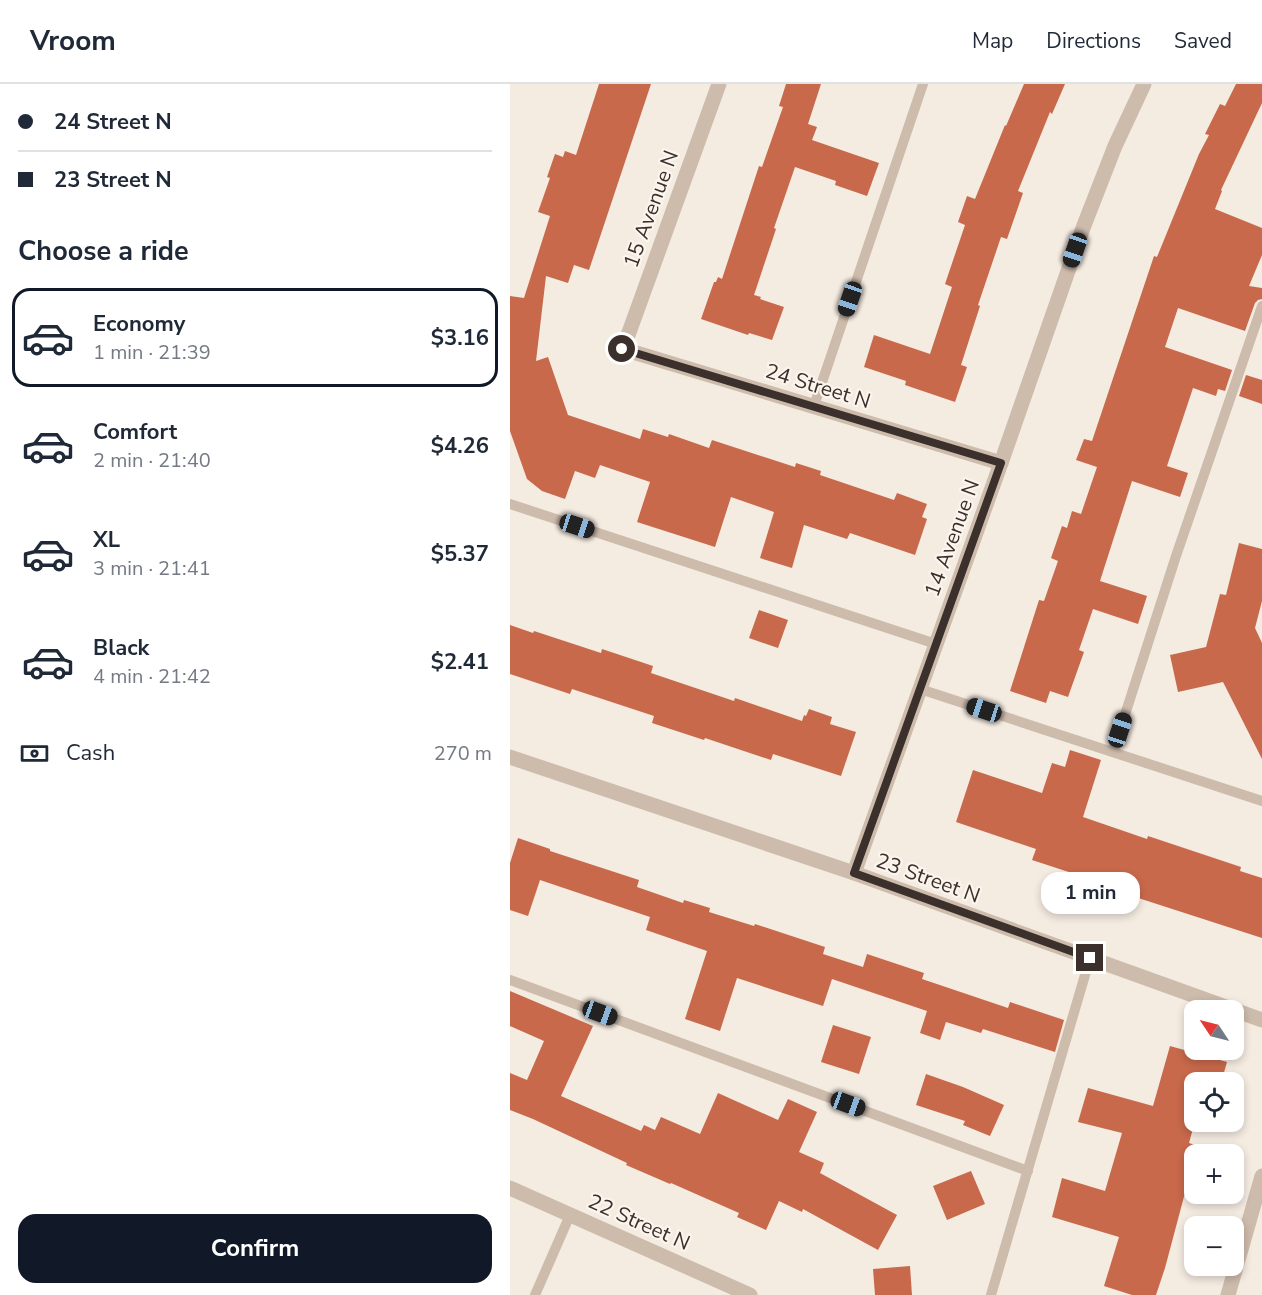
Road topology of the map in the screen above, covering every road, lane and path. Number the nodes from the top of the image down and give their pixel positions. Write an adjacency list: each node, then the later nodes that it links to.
1 (719, 84): 5 (street, 15 Avenue N)
2 (923, 84): 6 (lane)
3 (1144, 84): 7 (street, 14 Avenue N)
4 (1262, 306): 11 (lane)
5 (622, 349): 6 (street, 24 Street N)
6 (814, 406): 7 (street, 24 Street N)
7 (1001, 463): 9 (street, 14 Avenue N)
8 (510, 504): 9 (lane)
9 (936, 644): 10 (street, 14 Avenue N)
10 (920, 689): 11 (lane); 14 (street, 14 Avenue N)
11 (1113, 752): 13 (lane)
12 (510, 757): 14 (street, 23 Street N)
13 (1262, 801)
14 (854, 873): 15 (street, 23 Street N)
15 (1090, 958): 17 (street, 23 Street N); 18 (lane)
16 (510, 980): 18 (lane)
17 (1262, 1020)
18 (1028, 1171): 24 (lane)
19 (1262, 1176): 25 (street)
20 (510, 1188): 21 (street, 22 Street N)
21 (570, 1215): 22 (lane); 23 (street, 22 Street N)
22 (535, 1295)
23 (750, 1295)
24 (991, 1295)
25 (1228, 1295)

